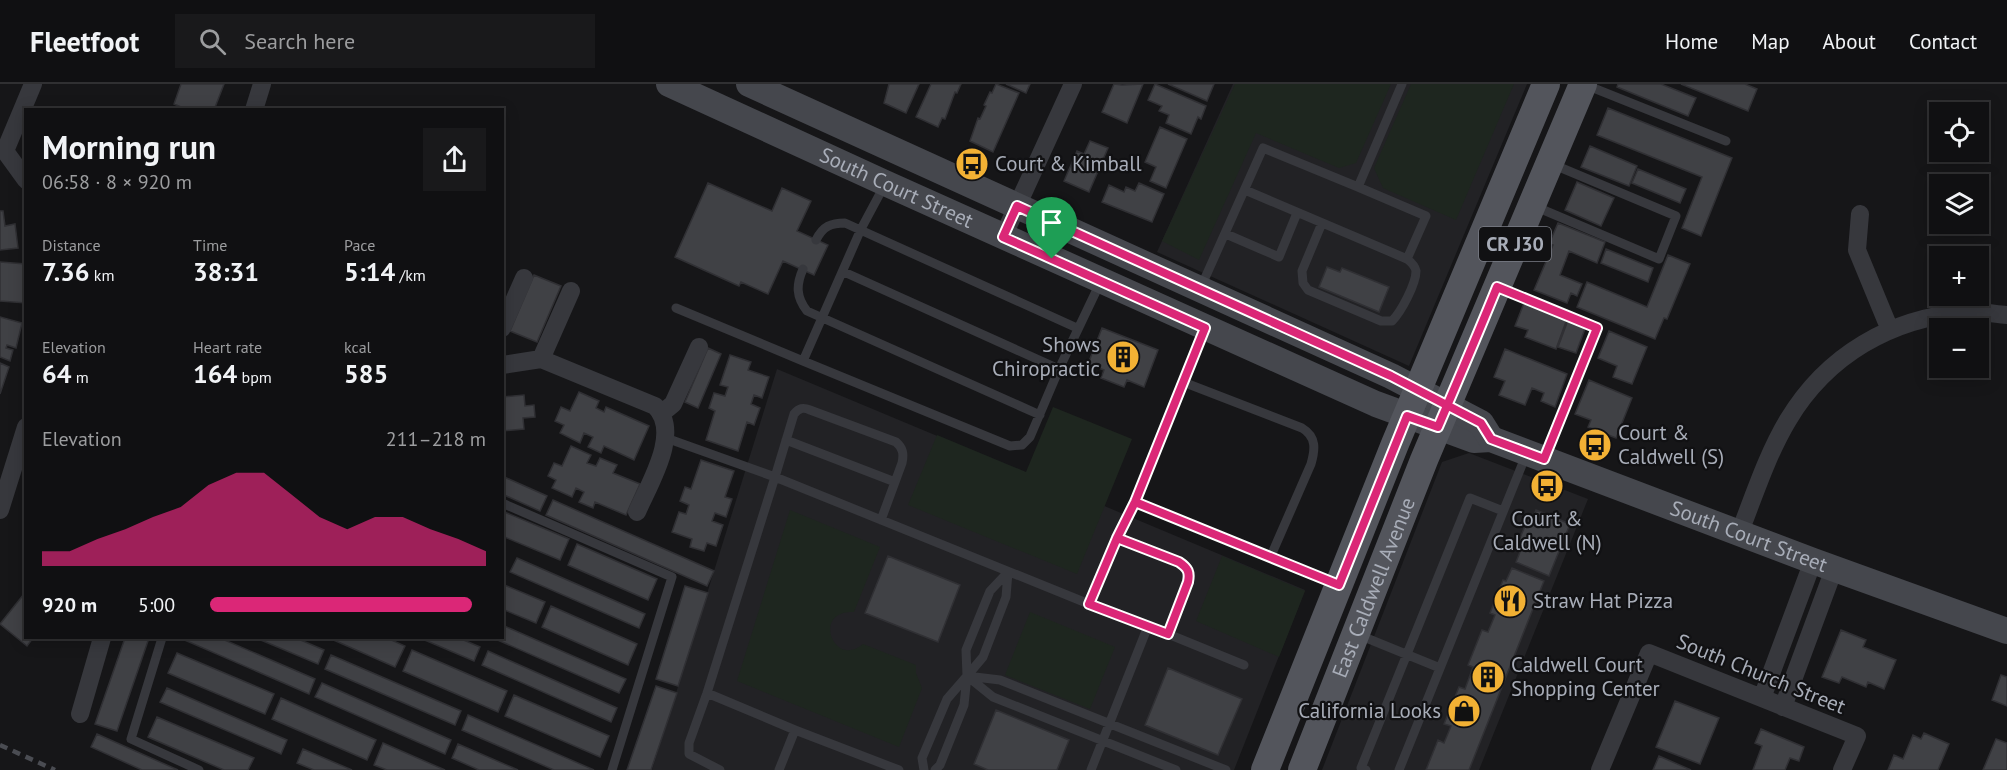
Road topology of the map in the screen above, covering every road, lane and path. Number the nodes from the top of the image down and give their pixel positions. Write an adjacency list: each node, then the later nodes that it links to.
1 (33, 84): 14 (street)
2 (262, 84): 10 (street)
3 (669, 84): 15 (street, South Court Street)
4 (749, 84): 18 (street, South Court Street)
5 (1072, 84): 18 (street)
6 (1402, 84): 16 (lane)
7 (1546, 84): 48 (main road, CR J30)
8 (1565, 84): 11 (main road)
9 (1583, 84): 11 (main road, CR J30); 12 (lane)
10 (255, 108)
11 (1562, 132): 13 (main road, CR J30)
12 (1726, 141)
13 (1550, 163): 19 (main road, CR J30); 19 (lane)
14 (24, 177)
15 (885, 183): 23 (lane); 25 (street, South Court Street)
16 (1358, 187): 17 (lane); 27 (lane)
17 (1245, 190): 20 (lane); 24 (lane)
18 (1017, 206): 25 (street); 33 (street, South Court Street)
19 (1532, 206): 32 (main road, CR J30)
20 (1297, 213): 22 (lane); 24 (lane)
21 (1860, 214): 41 (street)
22 (1322, 223): 27 (lane); 27 (lane)
23 (861, 229): 26 (lane); 29 (lane); 39 (lane)
24 (1226, 234): 33 (lane)
25 (1003, 237): 31 (street, South Court Street)
26 (816, 240)
27 (1407, 259)
28 (803, 269): 37 (lane)
29 (844, 272): 37 (lane); 46 (lane)
30 (524, 278): 38 (street)
31 (1101, 281): 39 (lane); 40 (street, South Court Street)
32 (1497, 287): 52 (main road, CR J30); 56 (lane)
33 (1200, 289): 48 (street, South Court Street)
34 (571, 291): 43 (street)
35 (676, 308): 44 (lane)
36 (2007, 315): 41 (street)
37 (822, 318): 44 (lane); 50 (lane)
38 (504, 323)
39 (1077, 328): 46 (lane)
40 (1205, 328): 47 (lane); 51 (street, South Court Street)
41 (1890, 330): 65 (street)
42 (699, 347): 49 (street)
43 (541, 359): 45 (street); 49 (street)
44 (803, 361): 50 (lane)
45 (504, 365)
46 (1059, 369): 50 (lane)
47 (1183, 382): 59 (lane); 67 (lane)
48 (1418, 389): 51 (main road, East Caldwell Avenue / CR J30); 52 (street, South Court Street)
49 (662, 413): 54 (street)
50 (1040, 415)
51 (1407, 416): 52 (street, South Court Street); 70 (main road, East Caldwell Avenue / CR J30)
52 (1443, 416): 56 (street, South Court Street); 74 (main road, East Caldwell Avenue / CR J30)
53 (24, 434): 61 (street)
54 (666, 438): 57 (lane); 63 (street)
55 (786, 440): 57 (lane); 58 (lane); 58 (lane)
56 (1535, 456): 62 (lane); 65 (street, South Court Street)
57 (775, 477): 64 (lane); 82 (lane)
58 (896, 482): 64 (lane)
59 (1135, 502): 66 (lane); 67 (lane)
60 (504, 504): 90 (lane)
61 (0, 510)
62 (1503, 511): 78 (lane); 80 (lane)
63 (637, 512)
64 (881, 520): 69 (lane)
65 (1739, 534): 68 (street, South Court Street)
66 (1117, 538): 71 (lane); 75 (lane)
67 (1270, 558): 70 (lane)
68 (1823, 565): 73 (street, South Court Street); 83 (street); 84 (street)
69 (1008, 572): 71 (lane); 81 (lane); 81 (lane)
70 (1339, 585): 99 (main road, East Caldwell Avenue / CR J30)
71 (1089, 604): 72 (lane)
72 (1148, 626): 75 (lane); 86 (lane)
73 (2006, 629)
74 (1355, 633): 78 (lane); 100 (main road, East Caldwell Avenue / CR J30)
75 (1168, 634): 79 (lane)
76 (102, 639): 85 (street)
77 (162, 639): 89 (lane)
78 (1407, 654): 80 (lane); 101 (lane)
79 (1244, 665)
80 (1440, 668): 102 (lane)
81 (967, 676): 86 (lane); 88 (lane); 94 (lane); 95 (lane)
82 (707, 693): 87 (lane); 91 (lane)
83 (1762, 698): 84 (street, South Church Street); 103 (street, South Church Street)
84 (1783, 707): 104 (street, South Church Street)
85 (80, 714)
86 (1110, 725): 88 (lane); 98 (lane)
87 (795, 730): 92 (lane); 93 (lane)
88 (1102, 741): 96 (lane); 97 (lane)
89 (199, 770)
90 (612, 770)
91 (720, 770)
92 (779, 770)
93 (899, 770)
94 (924, 770)
95 (935, 770)
96 (1091, 770)
97 (1176, 770)
98 (1226, 770)
99 (1265, 770)
100 (1302, 770)
101 (1366, 770)
102 (1399, 770)
103 (1600, 770)
104 (1842, 770)

